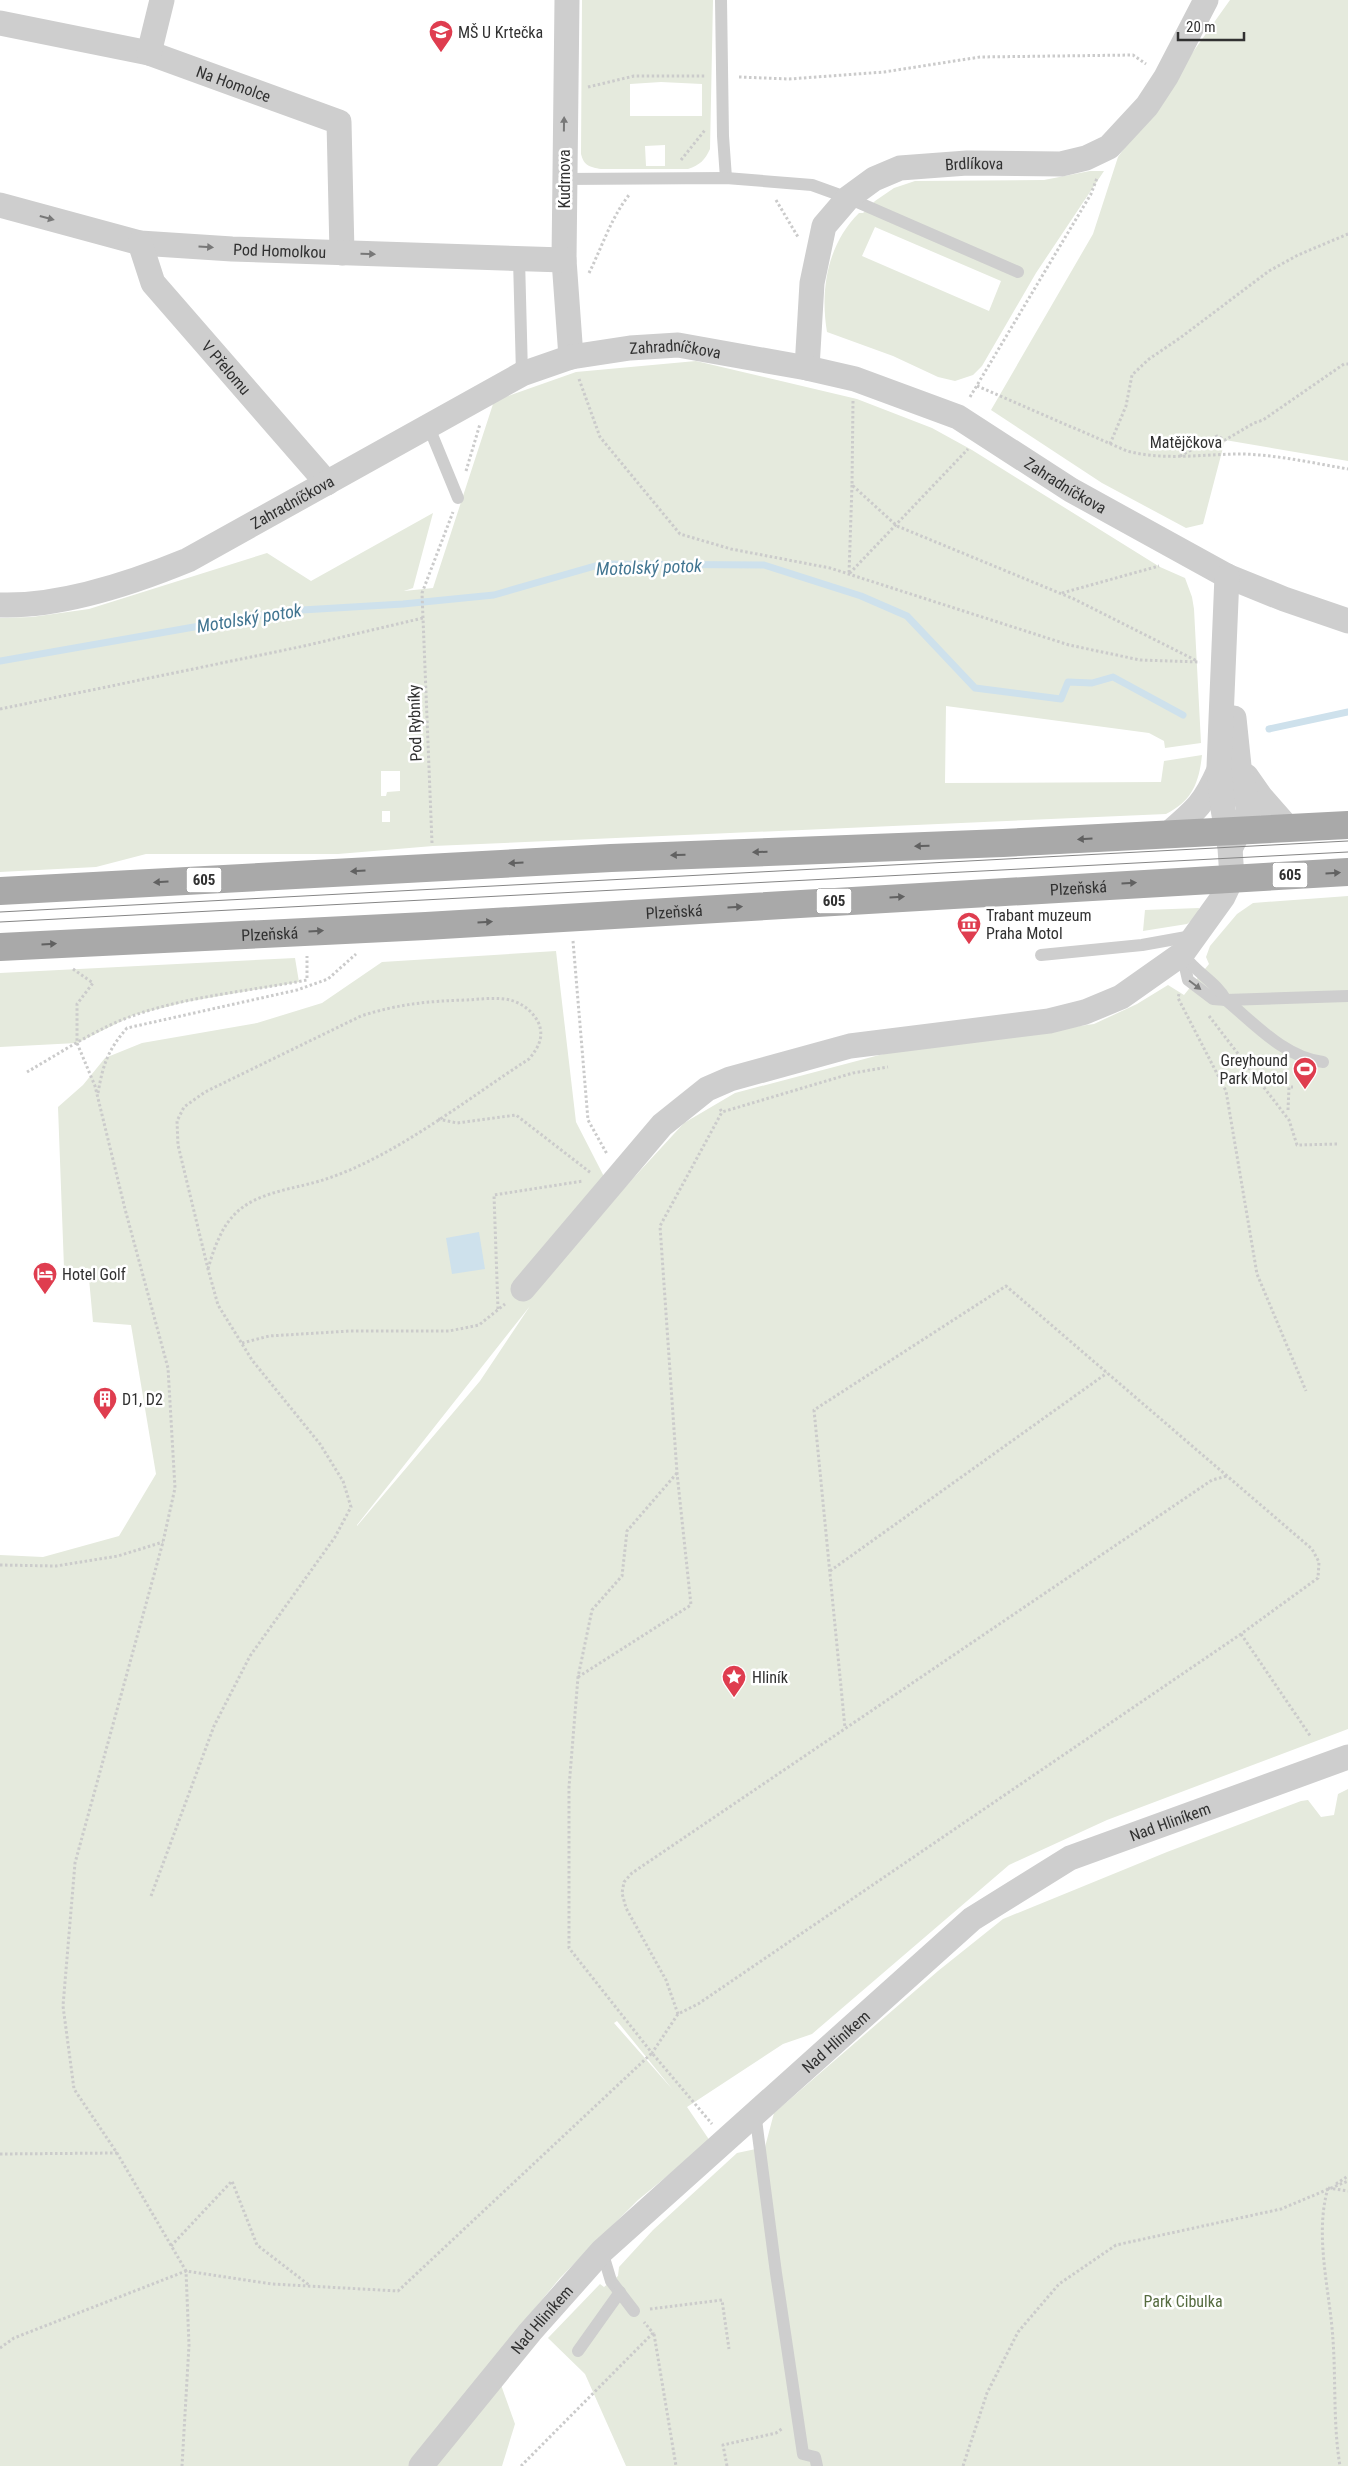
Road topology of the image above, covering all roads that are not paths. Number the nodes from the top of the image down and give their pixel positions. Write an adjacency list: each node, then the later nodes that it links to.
1 (162, 0): 6 (street)
2 (567, 0): 8 (street, Kudrnova, one-way to 2)
3 (721, 0): 7 (lane)
4 (1206, 0): 9 (street, Brdlíkova)
5 (0, 23): 6 (street, Na Homolce)
6 (149, 53): 12 (street, Na Homolce)
7 (726, 178): 8 (lane); 9 (lane)
8 (563, 179): 14 (street, Kudrnova)
9 (848, 198): 15 (lane); 17 (street, Brdlíkova)
10 (0, 205): 11 (street, Pod Homolkou, one-way to 11)
11 (140, 243): 12 (street, Pod Homolkou, one-way to 12); 20 (street, V Přelomu)
12 (342, 253): 13 (street, Pod Homolkou, one-way to 13)
13 (519, 259): 14 (street, Pod Homolkou); 18 (lane)
14 (564, 260): 16 (street, Kudrnova)
15 (1018, 272)
16 (571, 357): 17 (street, Zahradníčkova); 18 (street, Zahradníčkova)
17 (806, 368): 22 (street, Zahradníčkova)
18 (522, 374): 19 (street, Zahradníčkova)
19 (428, 425): 20 (street, Zahradníčkova); 21 (lane)
20 (327, 483): 23 (street, Zahradníčkova)
21 (458, 498)
22 (1227, 576): 24 (street, Zahradníčkova); 25 (street)
23 (0, 605)
24 (1348, 621)
25 (1229, 767): 27 (street); 28 (street); 29 (street)
26 (1348, 825): 27 (main road, 605)
27 (1288, 828): 29 (main road, 605)
28 (1168, 834): 29 (main road, 605); 32 (main road, 605, one-way to 32)
29 (1232, 837): 31 (street)
30 (1348, 872): 31 (main road, Plzeňská / 605, one-way to 30)
31 (1232, 878): 33 (street); 34 (main road, Plzeňská / 605, one-way to 31)
32 (0, 891)
33 (1189, 944): 35 (lane); 37 (lane); 39 (street)
34 (0, 947)
35 (1041, 955)
36 (1348, 996): 37 (lane)
37 (1226, 1000): 38 (lane)
38 (1322, 1062)
39 (523, 1289)
40 (1348, 1757): 41 (street, Nad Hliníkem)
41 (755, 2112): 42 (street, Nad Hliníkem); 47 (lane)
42 (602, 2251): 43 (lane); 46 (street, Nad Hliníkem)
43 (620, 2292): 44 (lane); 45 (lane)
44 (634, 2311)
45 (578, 2351)
46 (421, 2466)
47 (816, 2466)

